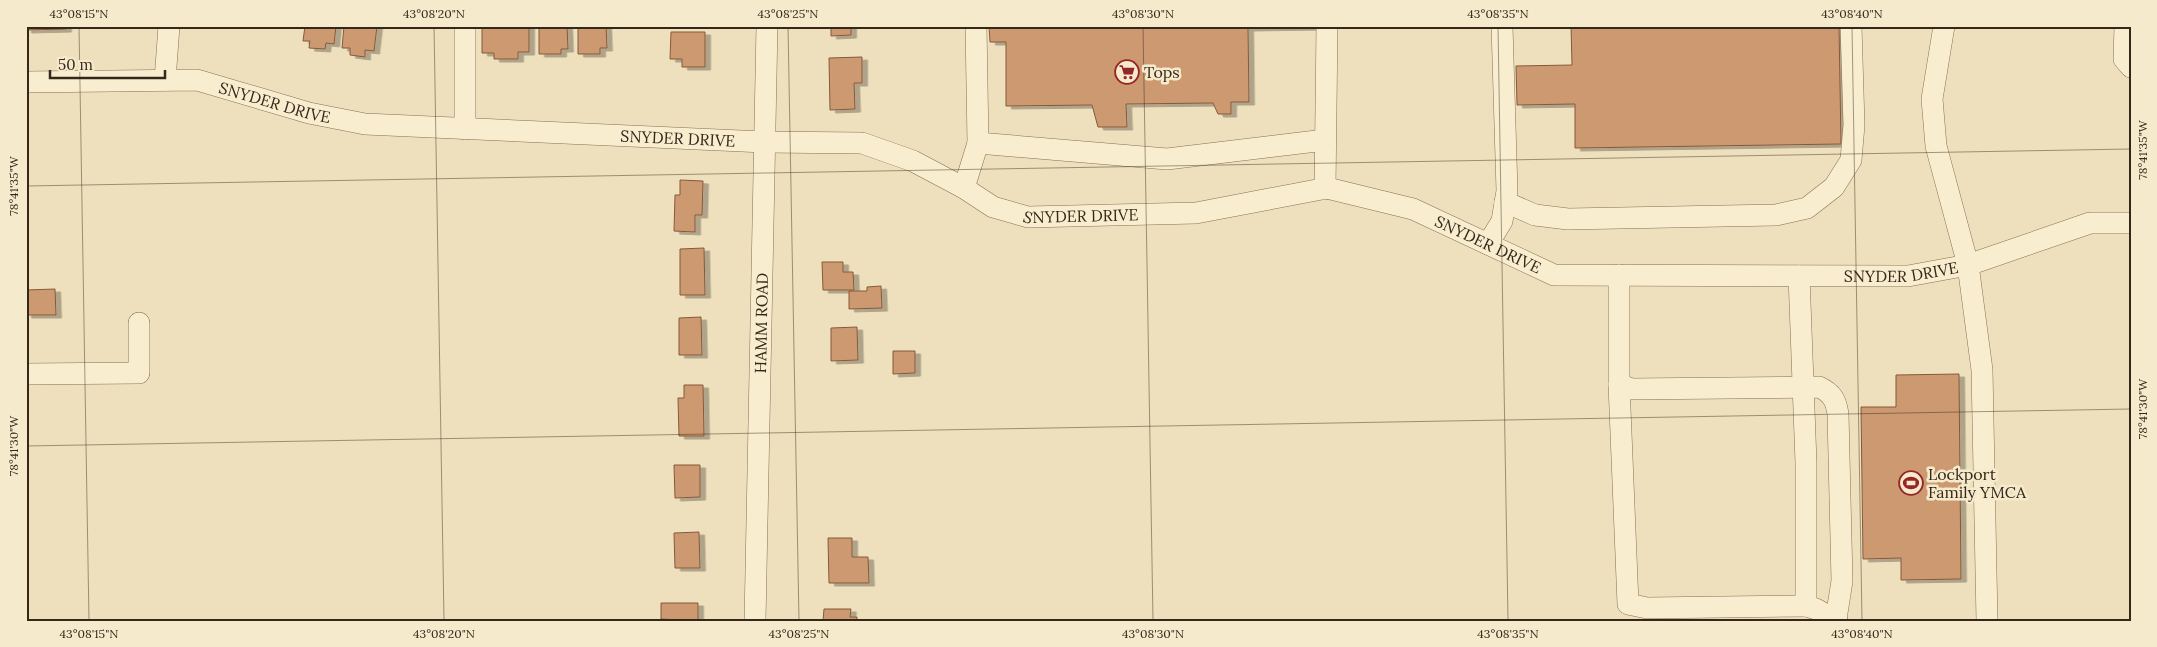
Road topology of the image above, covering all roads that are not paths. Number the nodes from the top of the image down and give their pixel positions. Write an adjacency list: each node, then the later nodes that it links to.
1 (169, 26): 11 (street)
2 (465, 26): 13 (street)
3 (767, 26): 15 (street, HAMM ROAD)
4 (976, 26): 16 (street)
5 (1326, 26): 14 (street)
6 (1502, 26): 19 (street)
7 (1851, 26): 19 (street)
8 (1944, 26): 22 (street)
9 (2125, 26): 10 (street)
10 (2131, 68)
11 (165, 80): 12 (street, SNYDER DRIVE); 13 (street, SNYDER DRIVE)
12 (26, 82)
13 (465, 129): 15 (street, SNYDER DRIVE)
14 (1325, 140): 16 (street); 18 (street)
15 (764, 142): 17 (street, SNYDER DRIVE); 31 (street, HAMM ROAD)
16 (978, 143): 17 (street)
17 (964, 188): 18 (street, SNYDER DRIVE)
18 (1324, 188): 21 (street, SNYDER DRIVE)
19 (1505, 202): 21 (street)
20 (2131, 223): 22 (street, SNYDER DRIVE)
21 (1488, 244): 23 (street, SNYDER DRIVE)
22 (1968, 265): 24 (street, SNYDER DRIVE); 32 (street)
23 (1619, 275): 24 (street, SNYDER DRIVE); 27 (street)
24 (1799, 276): 28 (street)
25 (139, 323): 26 (street)
26 (26, 374)
27 (1619, 384): 28 (street); 29 (street)
28 (1803, 386): 29 (street); 30 (street)
29 (1806, 606): 30 (street)
30 (1836, 620)
31 (755, 621)
32 (1988, 621)

